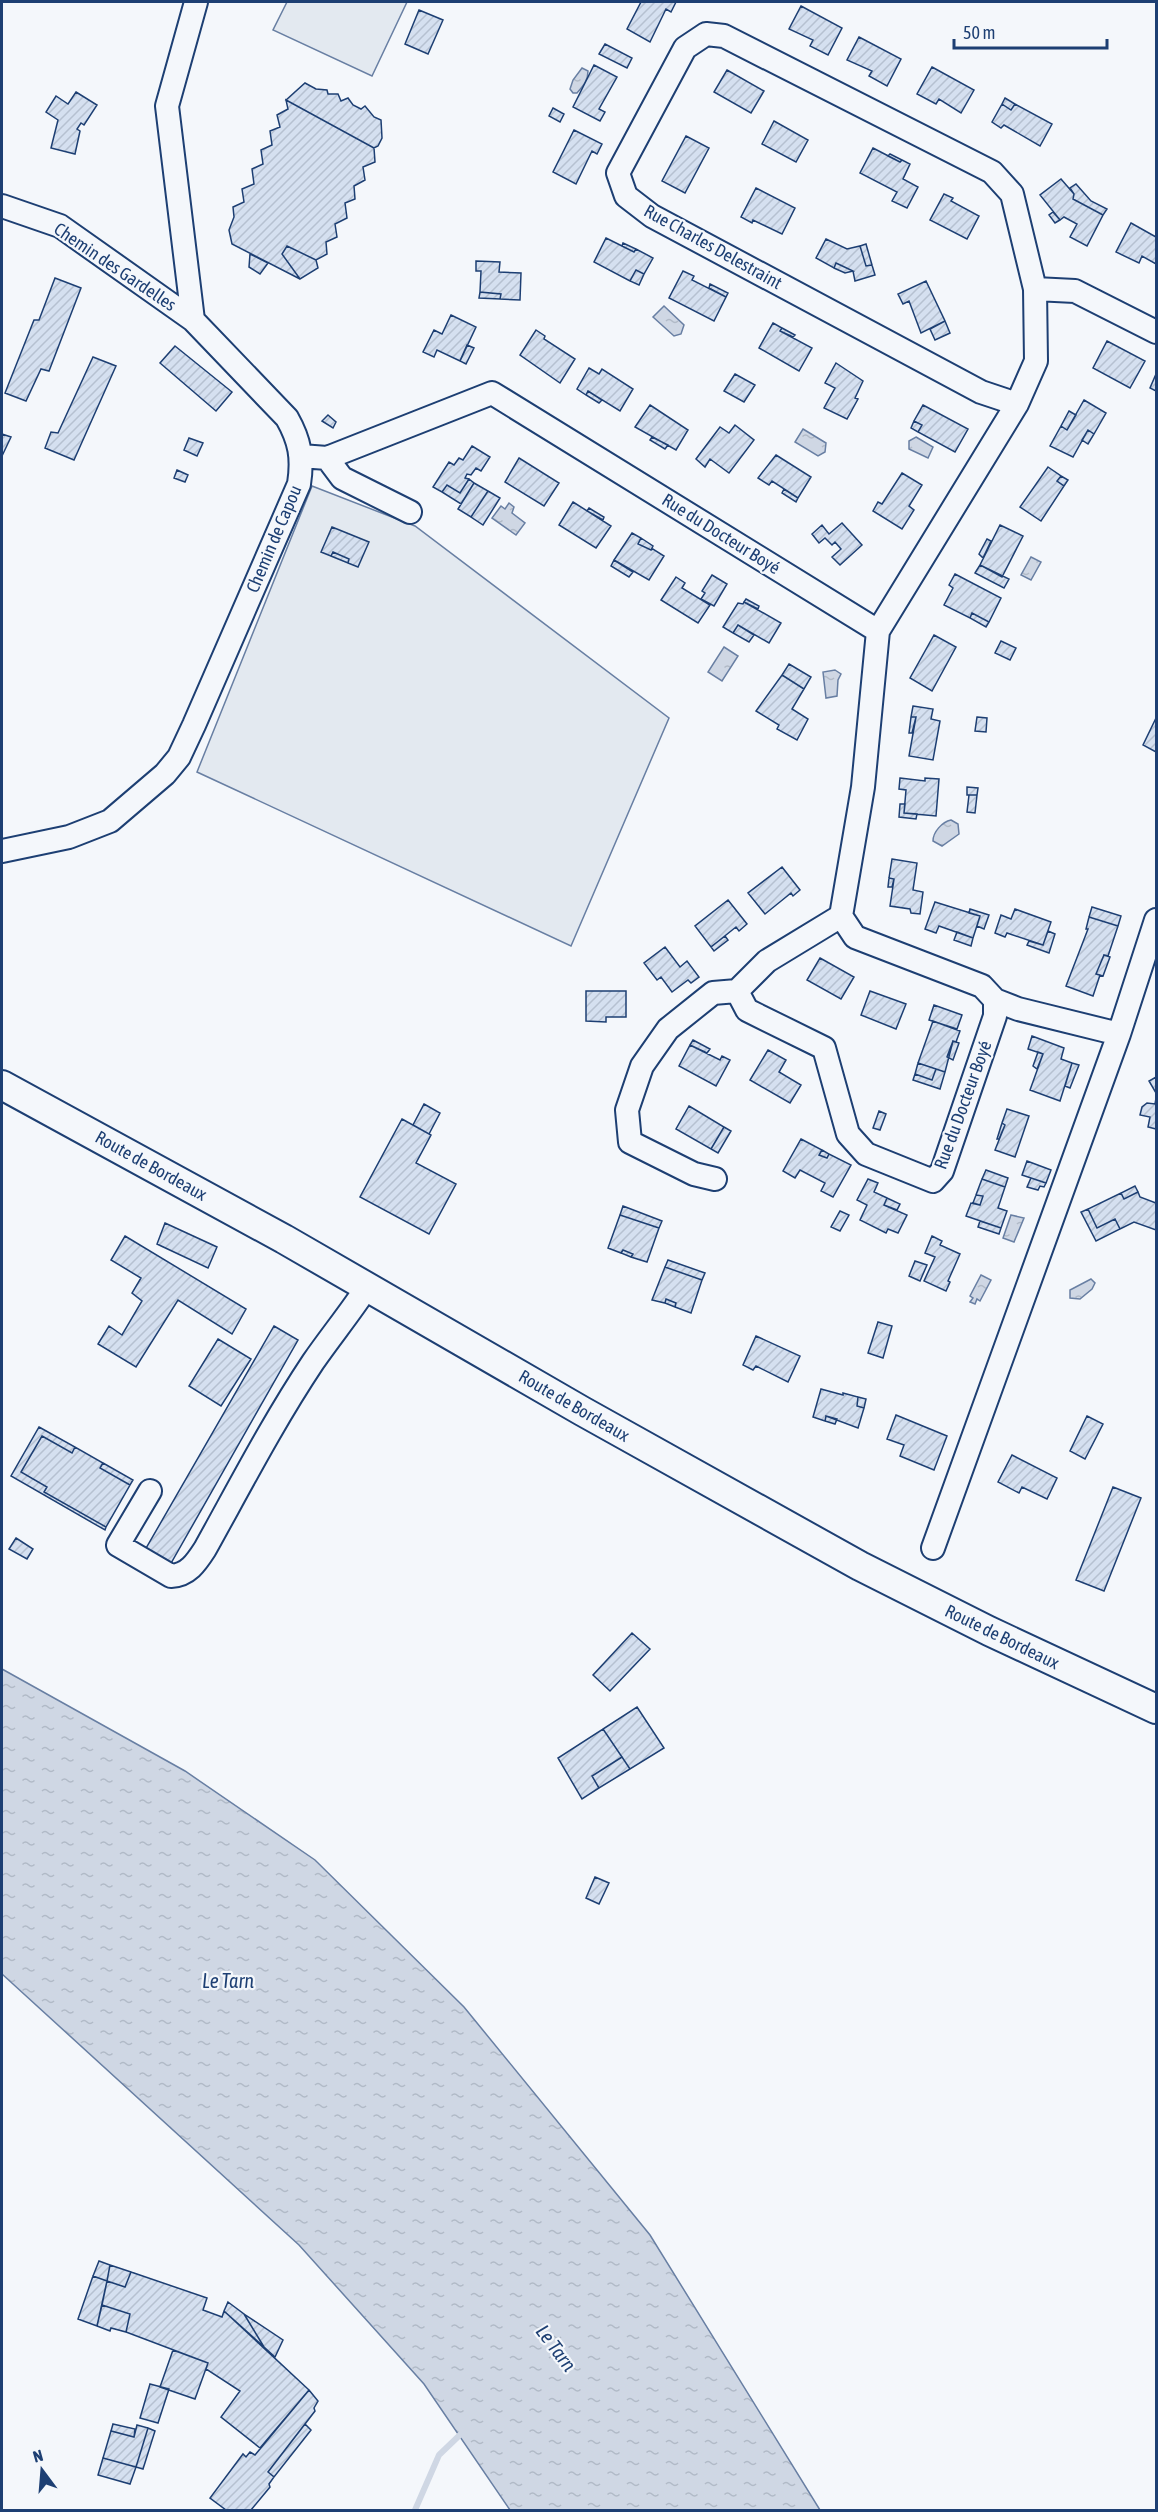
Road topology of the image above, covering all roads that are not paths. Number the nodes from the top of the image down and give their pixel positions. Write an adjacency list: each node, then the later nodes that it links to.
1 (196, 2): 4 (street)
2 (2, 206): 4 (street, Chemin des Gardelles)
3 (1035, 289): 5 (street); 6 (street, Rue Charles Delestraint); 6 (street, Rue Charles Delestraint)
4 (193, 320): 7 (street, Chemin de Capou)
5 (1156, 332)
6 (1017, 404): 10 (street, Rue Charles Delestraint)
7 (302, 456): 8 (street, Rue du Docteur Boyé); 11 (street, Chemin de Capou)
8 (327, 458): 9 (street); 10 (street, Rue du Docteur Boyé)
9 (410, 512)
10 (878, 631): 12 (street)
11 (2, 851)
12 (841, 916): 14 (street); 15 (street)
13 (1156, 920): 16 (street)
14 (736, 991): 15 (street, Rue du Docteur Boyé); 18 (street)
15 (995, 1000): 16 (street)
16 (1119, 1034): 21 (street)
17 (2, 1085): 19 (main road, Route de Bordeaux)
18 (715, 1179)
19 (367, 1287): 20 (street); 22 (main road, Route de Bordeaux)
20 (150, 1491)
21 (933, 1548)
22 (1156, 1708)

